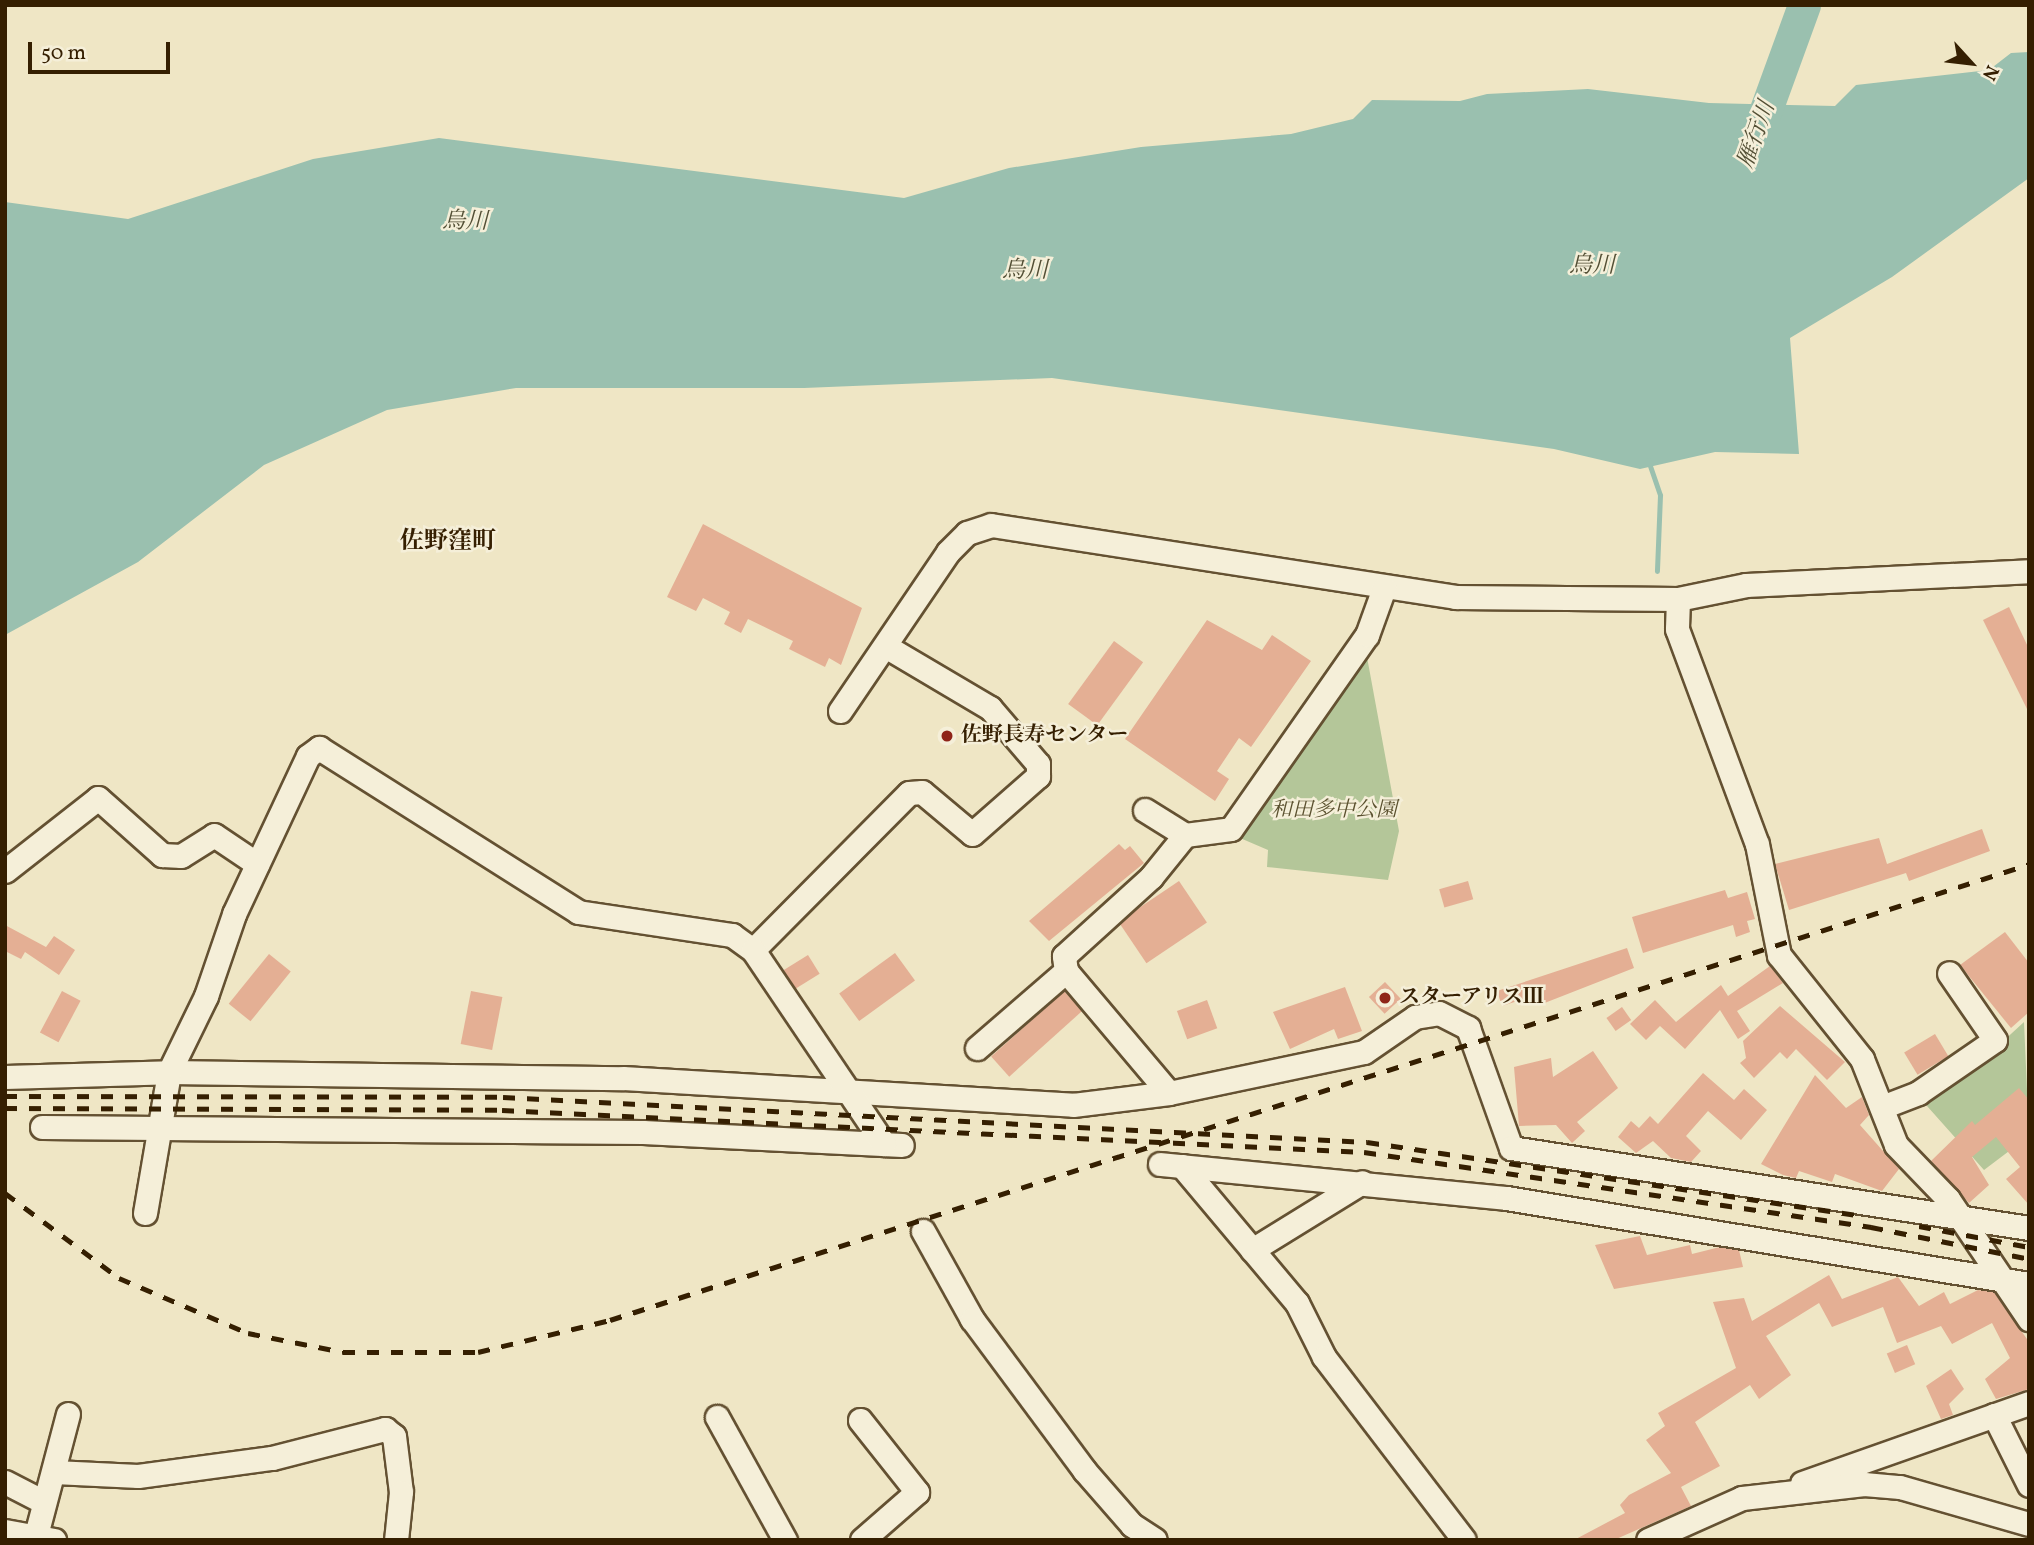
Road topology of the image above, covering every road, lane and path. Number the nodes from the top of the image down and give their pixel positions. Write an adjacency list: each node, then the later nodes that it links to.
1 (2029, 571): 3 (street)
2 (1384, 588): 3 (street); 4 (street); 7 (street)
3 (1678, 599): 18 (street)
4 (885, 646): 5 (street); 10 (street)
5 (840, 711)
6 (1145, 810): 7 (street)
7 (1185, 835): 11 (street)
8 (257, 864): 9 (street); 10 (street); 14 (street)
9 (5, 871)
10 (753, 950): 16 (street)
11 (1066, 971): 13 (street); 17 (street)
12 (1949, 973): 18 (street)
13 (977, 1048)
14 (170, 1072): 15 (street); 16 (street); 20 (street)
15 (5, 1077)
16 (846, 1089): 17 (street); 20 (street)
17 (1169, 1093): 23 (street)
18 (1882, 1107): 23 (street)
19 (42, 1127): 20 (street)
20 (159, 1127): 22 (street)
21 (1362, 1182): 26 (street); 26 (street); 27 (street)
22 (145, 1213)
23 (1960, 1215): 24 (street); 27 (street)
24 (2029, 1228)
25 (923, 1231): 46 (street)
26 (1252, 1250): 47 (street)
27 (2006, 1279): 28 (street); 29 (street)
28 (2029, 1284)
29 (2029, 1319)
30 (2029, 1403): 32 (street)
31 (68, 1414): 35 (street)
32 (1994, 1415): 37 (street); 38 (street)
33 (717, 1417): 44 (street)
34 (860, 1420): 45 (street)
35 (54, 1472): 39 (street); 43 (street)
36 (5, 1482): 39 (street)
37 (2029, 1485)
38 (1783, 1492): 40 (street); 48 (street)
39 (42, 1501): 42 (street)
40 (2029, 1524)
41 (5, 1531): 42 (street)
42 (45, 1537)
43 (396, 1540)
44 (785, 1540)
45 (862, 1540)
46 (1155, 1540)
47 (1464, 1540)
48 (1648, 1540)

